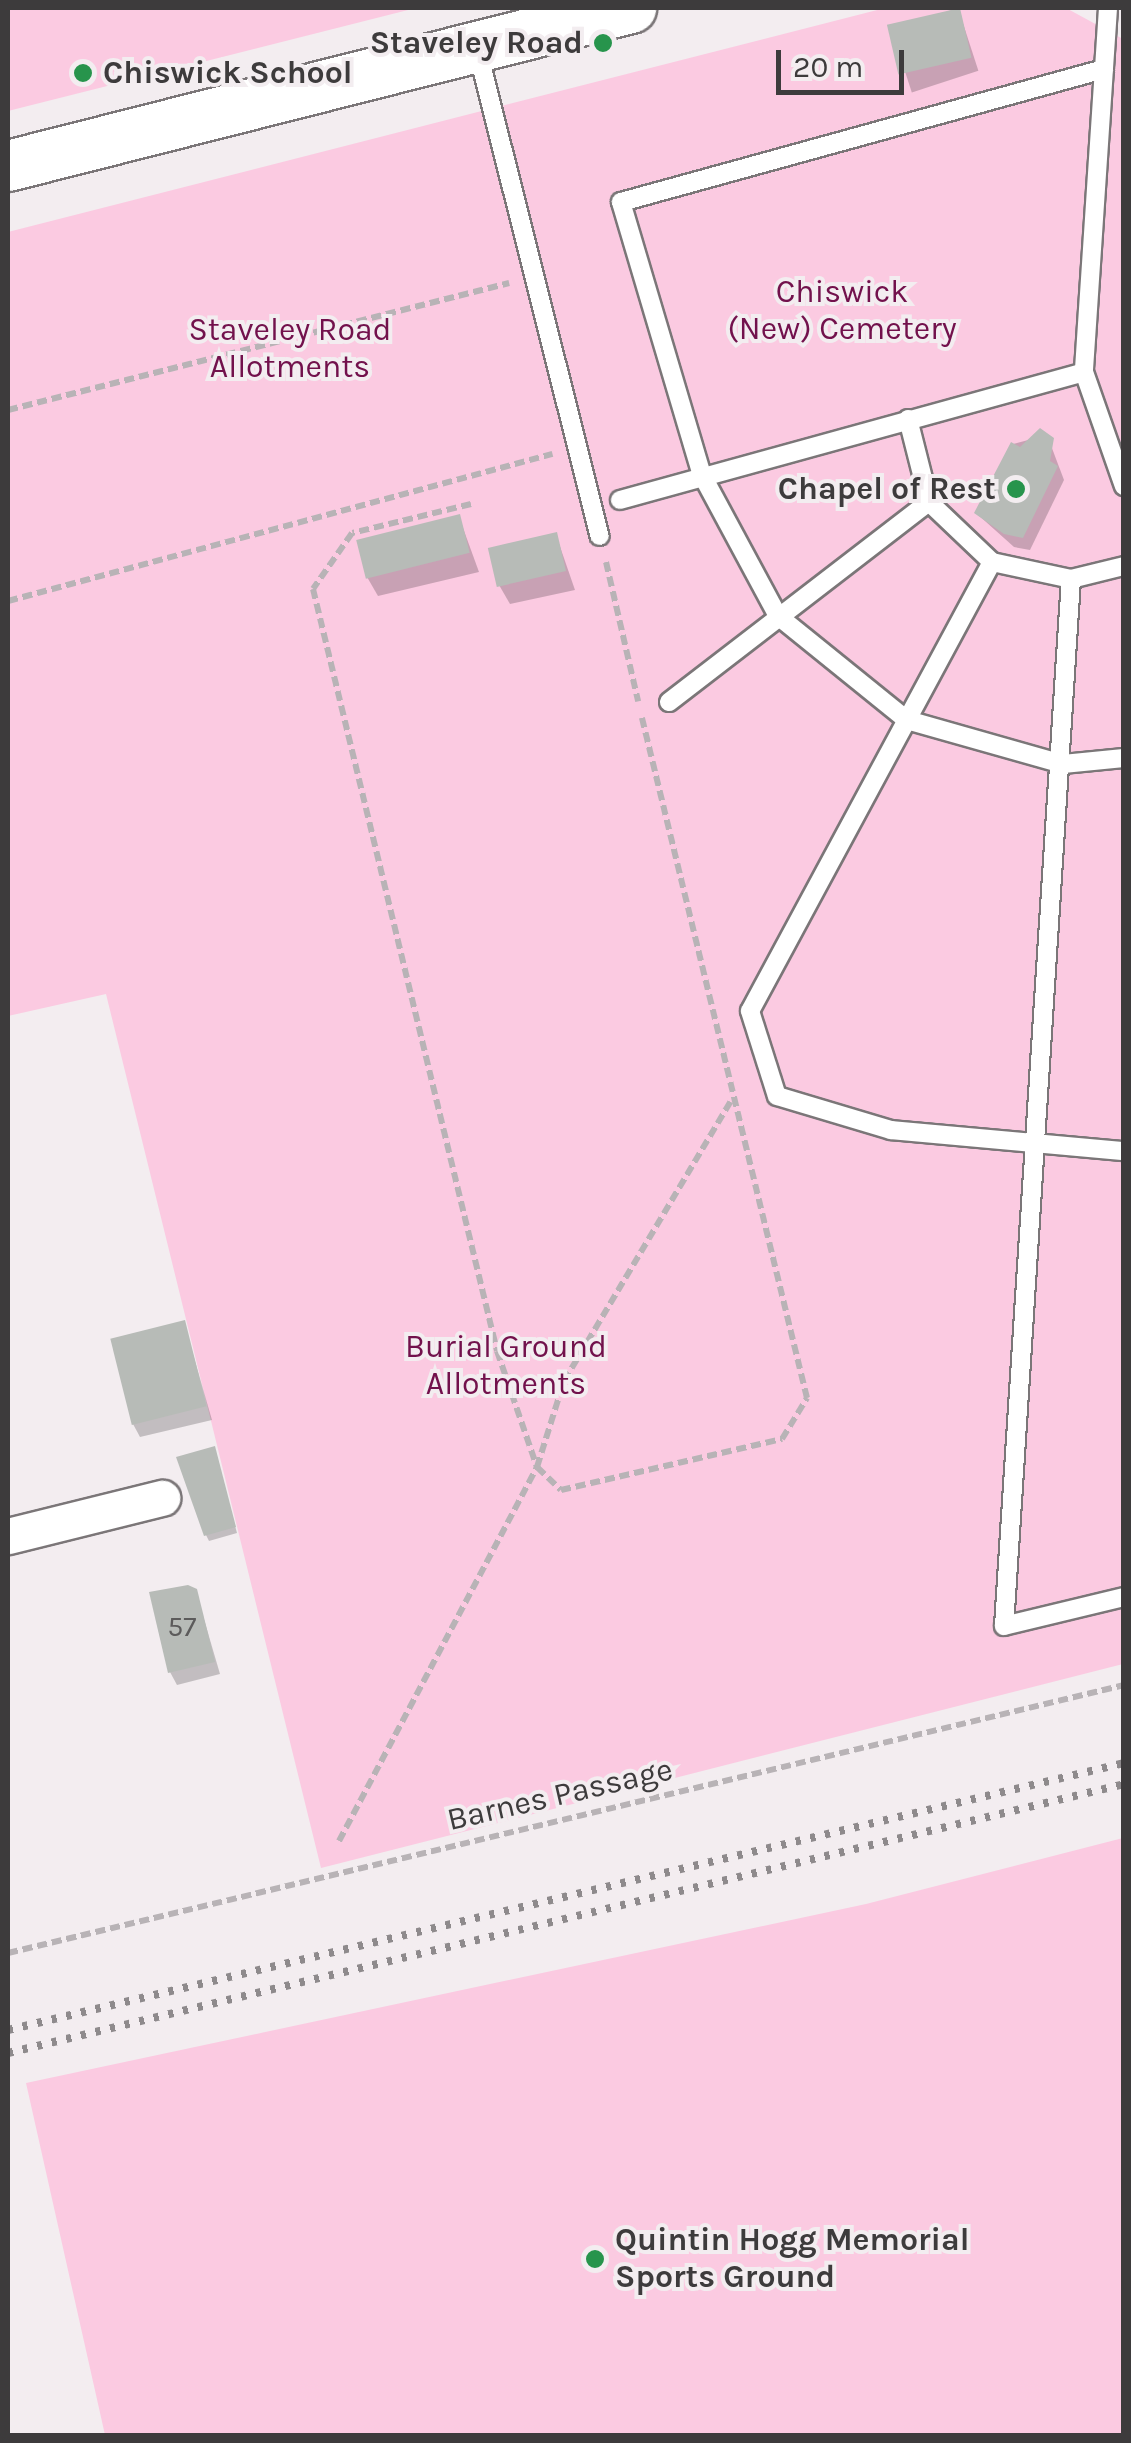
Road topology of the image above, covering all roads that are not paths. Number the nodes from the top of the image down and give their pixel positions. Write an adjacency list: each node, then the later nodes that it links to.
1 (631, 8): 3 (street)
2 (1108, 8): 4 (lane)
3 (476, 46): 5 (street); 12 (lane)
4 (1104, 69): 6 (lane); 8 (lane)
5 (8, 166)
6 (1084, 372): 7 (lane); 9 (lane)
7 (908, 419): 8 (lane); 11 (lane)
8 (702, 475): 10 (lane); 16 (lane)
9 (1124, 486)
10 (620, 500)
11 (929, 502): 13 (lane); 16 (lane)
12 (600, 536)
13 (992, 562): 15 (lane); 18 (lane)
14 (1124, 566): 15 (lane)
15 (1071, 579): 20 (lane)
16 (778, 616): 17 (lane); 18 (lane)
17 (669, 702)
18 (907, 720): 20 (lane); 21 (lane)
19 (1124, 758): 20 (lane)
20 (1063, 764): 21 (lane)
21 (1034, 1148): 22 (lane); 25 (lane)
22 (1124, 1151)
23 (162, 1498): 24 (street)
24 (8, 1536)
25 (1124, 1597)

